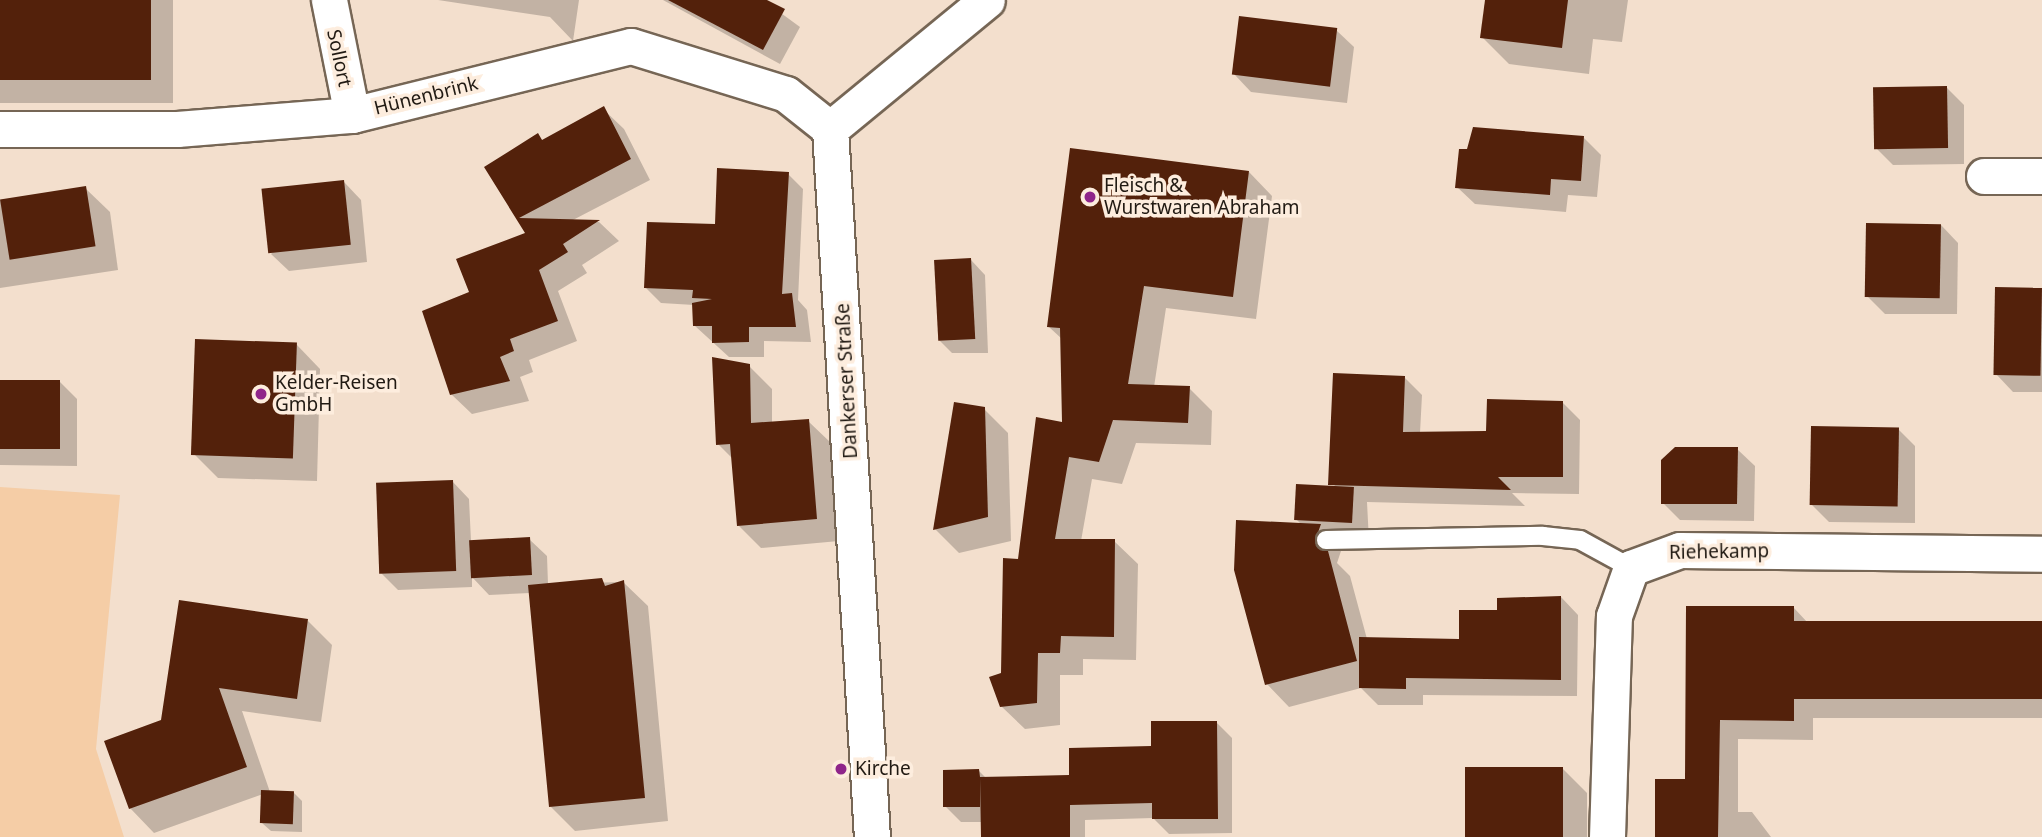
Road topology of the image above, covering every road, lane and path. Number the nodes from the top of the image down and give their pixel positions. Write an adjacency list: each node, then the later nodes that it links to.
1 (329, 0): 3 (street, Sollort)
2 (987, 0): 4 (street)
3 (352, 115): 4 (street, Hünenbrink); 5 (street, Hünenbrink)
4 (830, 128): 11 (street, Dankerser Straße)
5 (0, 129)
6 (1984, 176): 7 (street)
7 (2042, 176)
8 (1326, 540): 10 (lane)
9 (2042, 554): 10 (street, Riehekamp)
10 (1631, 569): 12 (street)
11 (872, 837)
12 (1607, 837)

